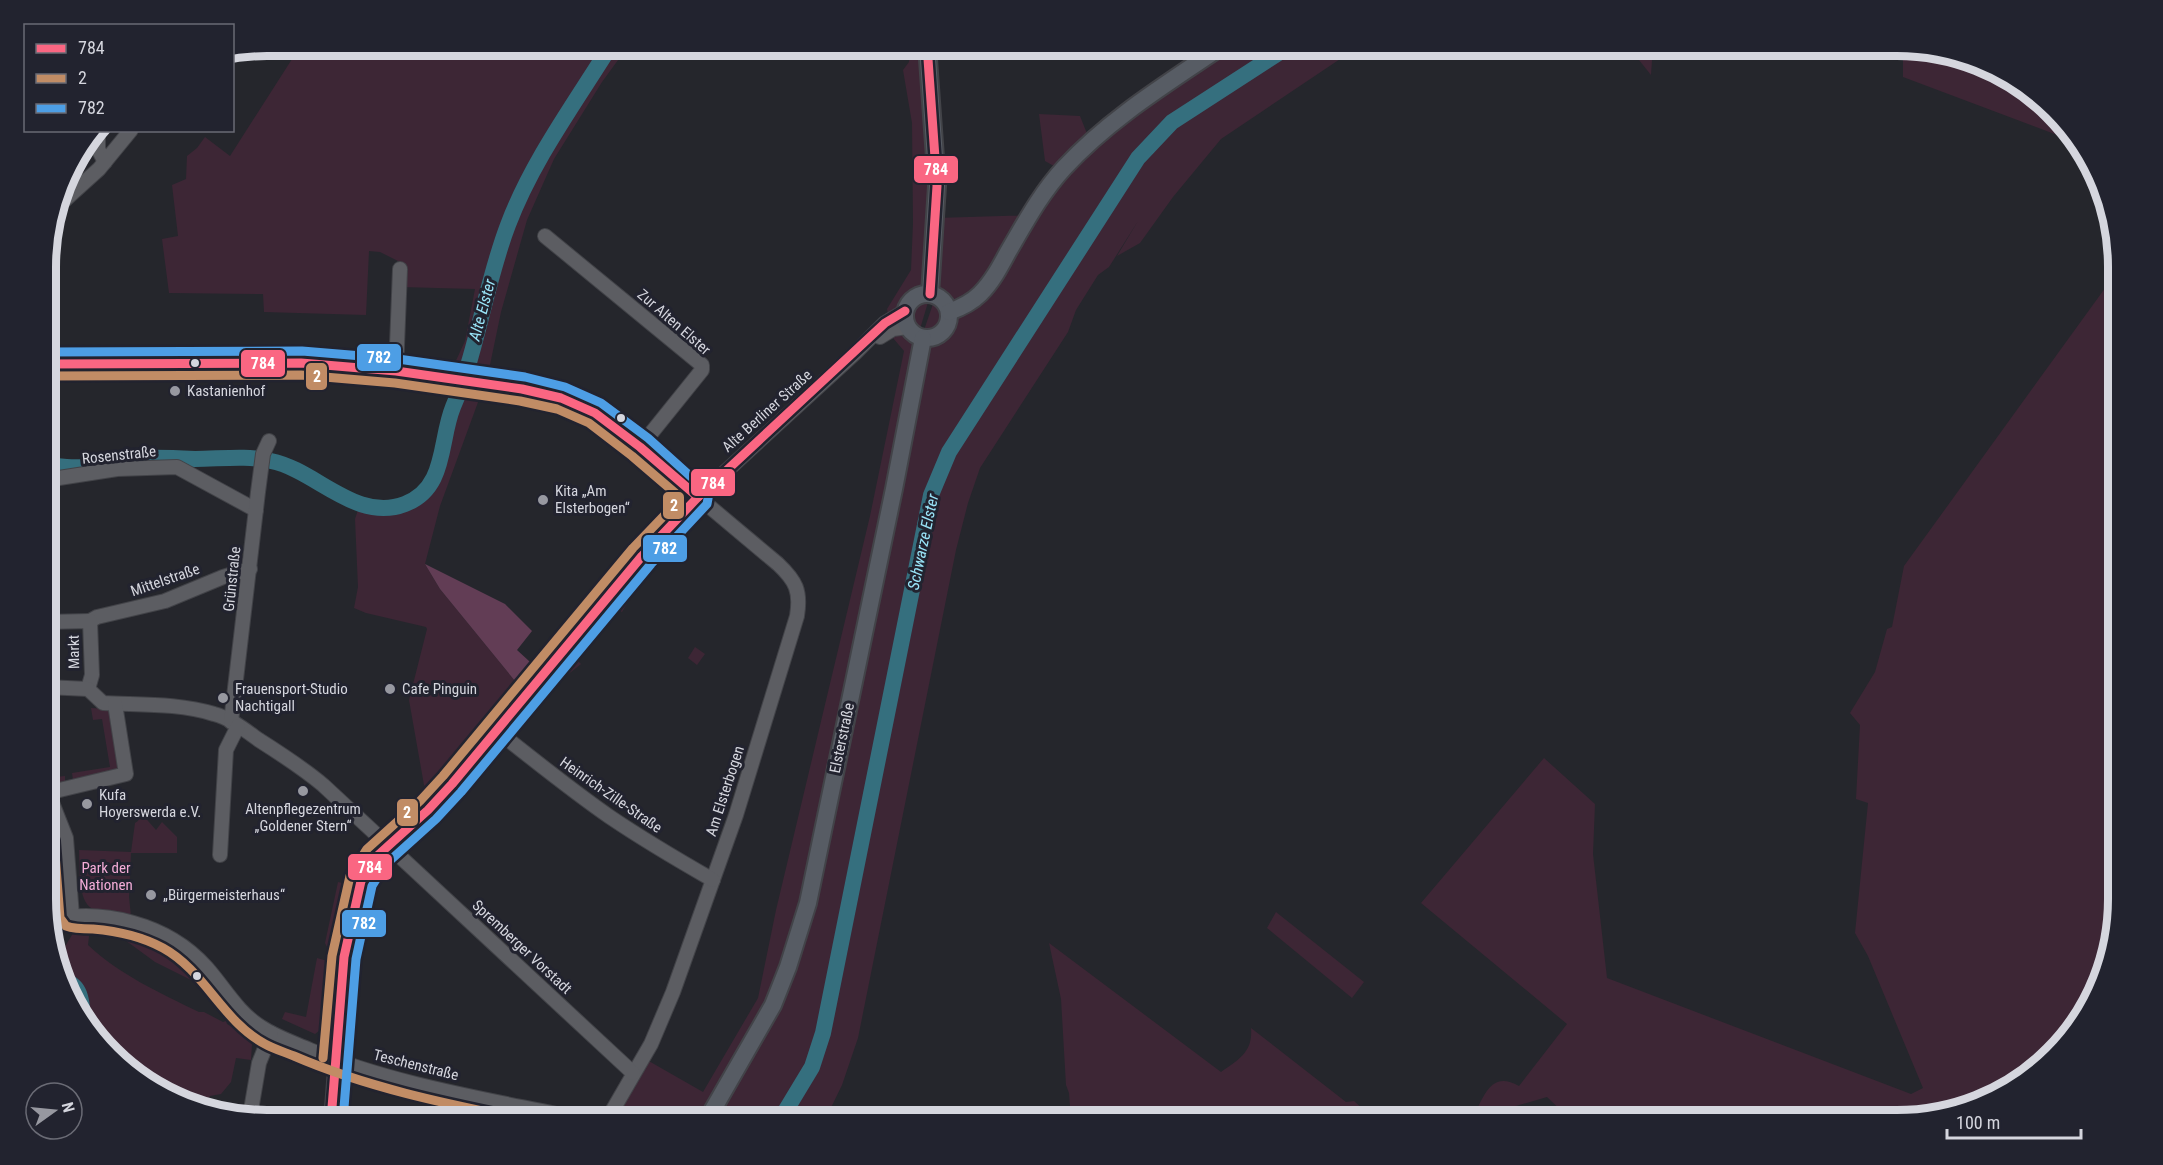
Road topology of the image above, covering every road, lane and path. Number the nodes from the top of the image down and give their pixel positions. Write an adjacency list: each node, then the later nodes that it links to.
1 (928, 56): 9 (main road)
2 (1208, 56): 10 (main road)
3 (129, 132): 5 (street)
4 (98, 139): 5 (street)
5 (105, 162): 6 (street)
6 (68, 197)
7 (545, 236): 15 (street, Zur Alten Elster)
8 (400, 269): 14 (street)
9 (930, 294): 10 (main road); 11 (main road)
10 (949, 312): 12 (main road)
11 (906, 319): 12 (main road); 18 (street, Alte Berliner Straße)
12 (923, 338): 42 (main road, Elsterstraße)
13 (56, 364): 14 (street, Am Elsterbogen)
14 (396, 371): 15 (street, Am Elsterbogen)
15 (640, 447): 18 (street, Am Elsterbogen)
16 (265, 454): 19 (street, Grünstraße)
17 (56, 478): 19 (street, Rosenstraße)
18 (698, 497): 27 (street, Alte Berliner Straße); 32 (street, Am Elsterbogen)
19 (256, 510): 20 (street, Grünstraße)
20 (250, 568): 21 (street, Mittelstraße); 26 (street, Grünstraße)
21 (90, 621): 22 (street, Markt); 24 (street, Markt)
22 (56, 622)
23 (56, 687): 24 (street)
24 (88, 689): 25 (street)
25 (116, 704): 26 (street, Spremberger Vorstadt); 28 (street)
26 (234, 724): 30 (street, Spremberger Vorstadt); 31 (street, Grünstraße)
27 (496, 730): 30 (street, Alte Berliner Straße); 32 (street, Heinrich-Zille-Straße)
28 (56, 790)
29 (56, 814): 33 (street)
30 (389, 844): 36 (street, Alte Berliner Straße); 37 (street, Spremberger Vorstadt)
31 (220, 855)
32 (713, 880): 37 (street, Am Elsterbogen)
33 (72, 916): 34 (street, Teschenstraße); 35 (street, Teschenstraße)
34 (57, 919)
35 (271, 1033): 36 (street, Teschenstraße); 38 (street)
36 (335, 1059): 39 (street, Alte Berliner Straße); 40 (street, Teschenstraße)
37 (633, 1073): 41 (street, Am Elsterbogen)
38 (251, 1109)
39 (332, 1110)
40 (536, 1110)
41 (613, 1110)
42 (713, 1110)

